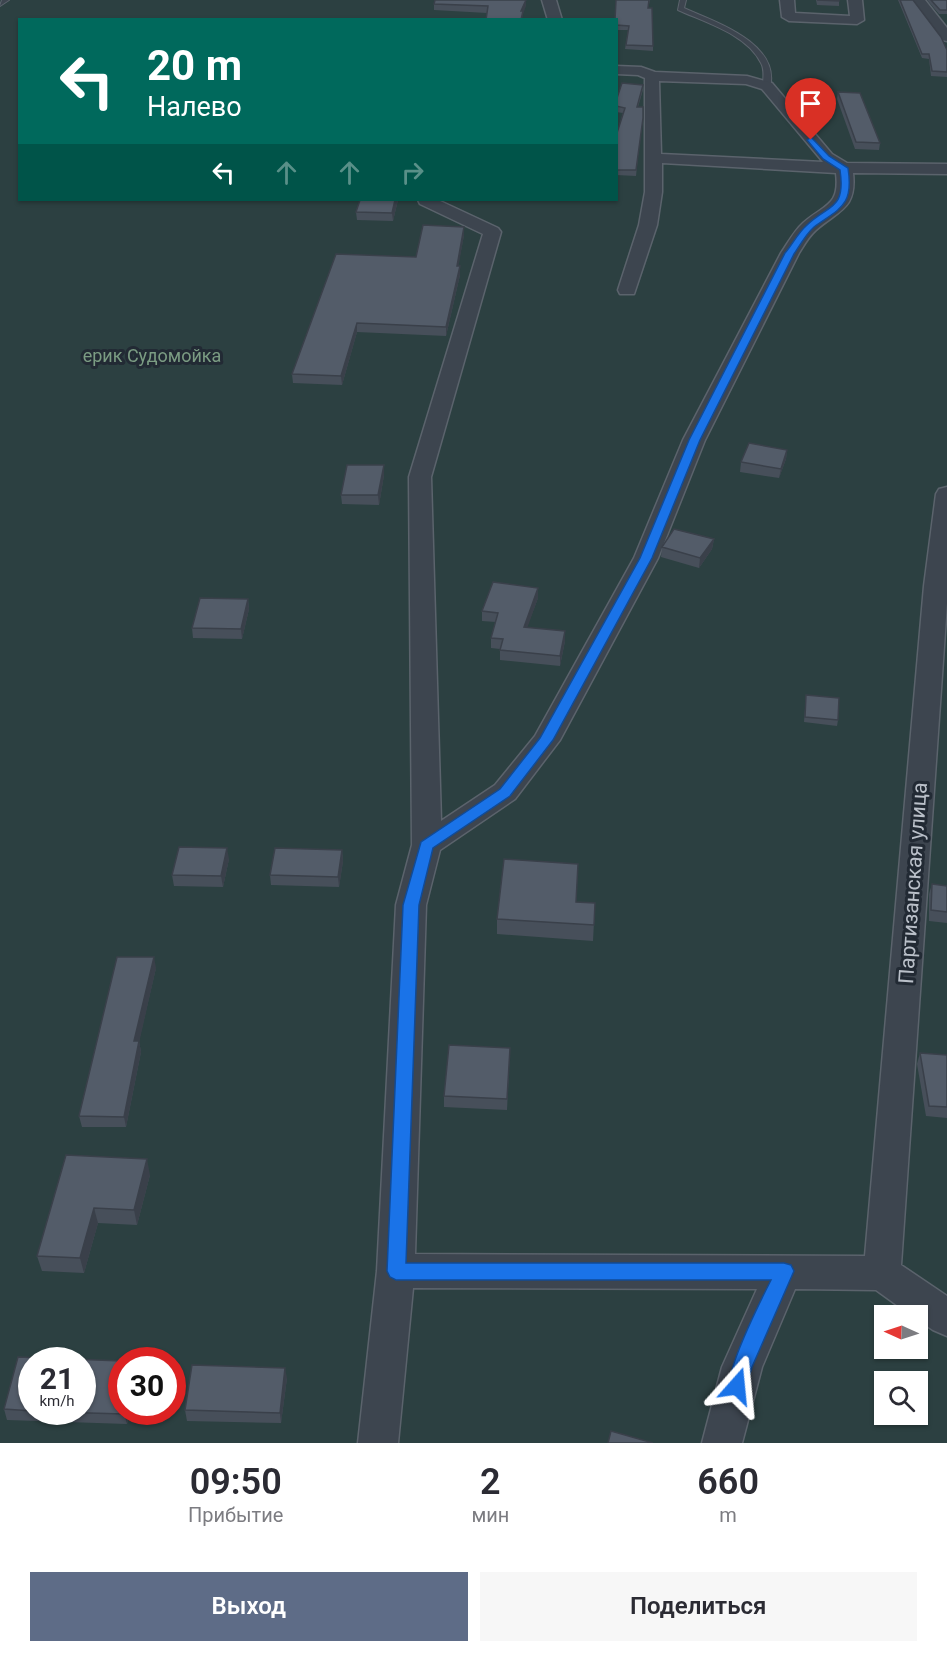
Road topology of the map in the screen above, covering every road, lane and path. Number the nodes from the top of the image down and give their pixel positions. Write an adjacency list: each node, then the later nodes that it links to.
1 (6, 0): 7 (lane)
2 (549, 0): 8 (street)
3 (683, 0): 12 (lane)
4 (788, 0): 5 (street)
5 (855, 0)
6 (918, 0): 9 (street)
7 (0, 4)
8 (554, 18)
9 (947, 37)
10 (618, 70): 11 (street)
11 (652, 76): 12 (street); 13 (street)
12 (767, 86): 14 (street)
13 (653, 158): 14 (street); 17 (street)
14 (844, 168): 15 (street); 19 (street)
15 (947, 169)
16 (428, 201): 19 (street)
17 (627, 290)
18 (947, 494): 22 (street, Партизанская улица)
19 (426, 845): 20 (street)
20 (396, 1271): 21 (street); 24 (street)
21 (784, 1271): 22 (street); 25 (street)
22 (882, 1273): 23 (street)
23 (947, 1318)
24 (378, 1443)
25 (722, 1443)

